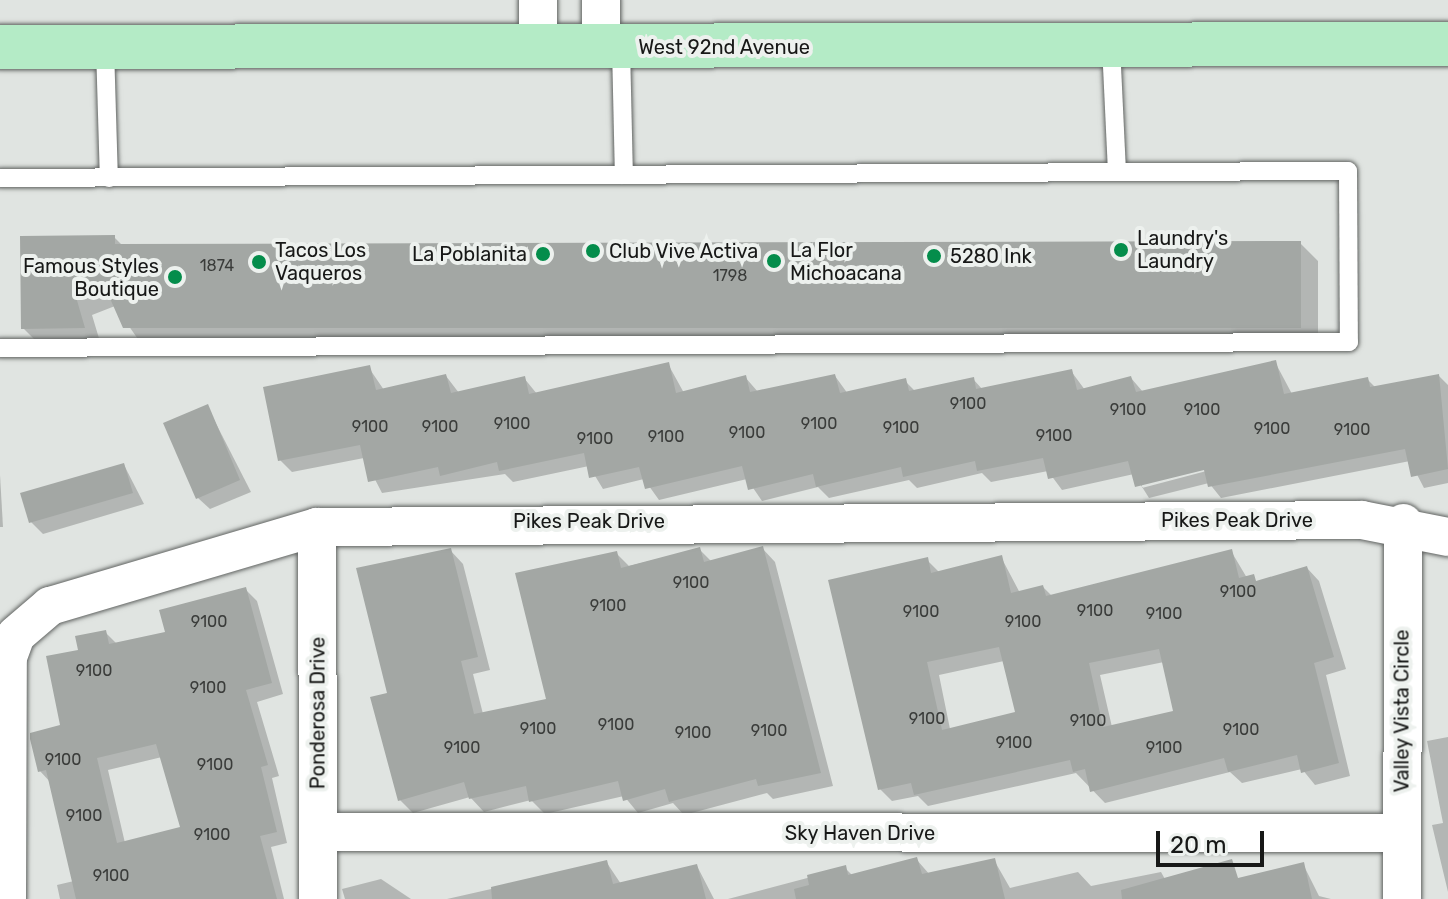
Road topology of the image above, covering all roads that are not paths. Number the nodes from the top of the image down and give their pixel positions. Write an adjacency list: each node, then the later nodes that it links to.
1 (538, 0): 7 (street)
2 (601, 0): 8 (street)
3 (1448, 44): 4 (main road, West 92nd Avenue)
4 (1111, 45): 8 (main road, West 92nd Avenue); 9 (lane)
5 (0, 47): 6 (main road, West 92nd Avenue)
6 (105, 47): 7 (main road, West 92nd Avenue); 12 (lane)
7 (538, 47): 8 (main road, West 92nd Avenue)
8 (611, 47): 10 (lane)
9 (1117, 172): 10 (lane); 13 (lane)
10 (624, 175): 12 (lane)
11 (0, 178): 12 (lane)
12 (109, 178)
13 (0, 348)
14 (1403, 523): 15 (street, Pikes Peak Drive); 16 (street, Pikes Peak Drive); 18 (street, Valley Vista Circle)
15 (317, 527): 17 (street, Ponderosa Drive); 19 (street, Pikes Peak Drive)
16 (1448, 537)
17 (319, 832): 18 (street, Sky Haven Drive); 20 (street, Ponderosa Drive)
18 (1402, 833): 21 (street, Valley Vista Circle)
19 (7, 899)
20 (318, 899)
21 (1402, 899)

